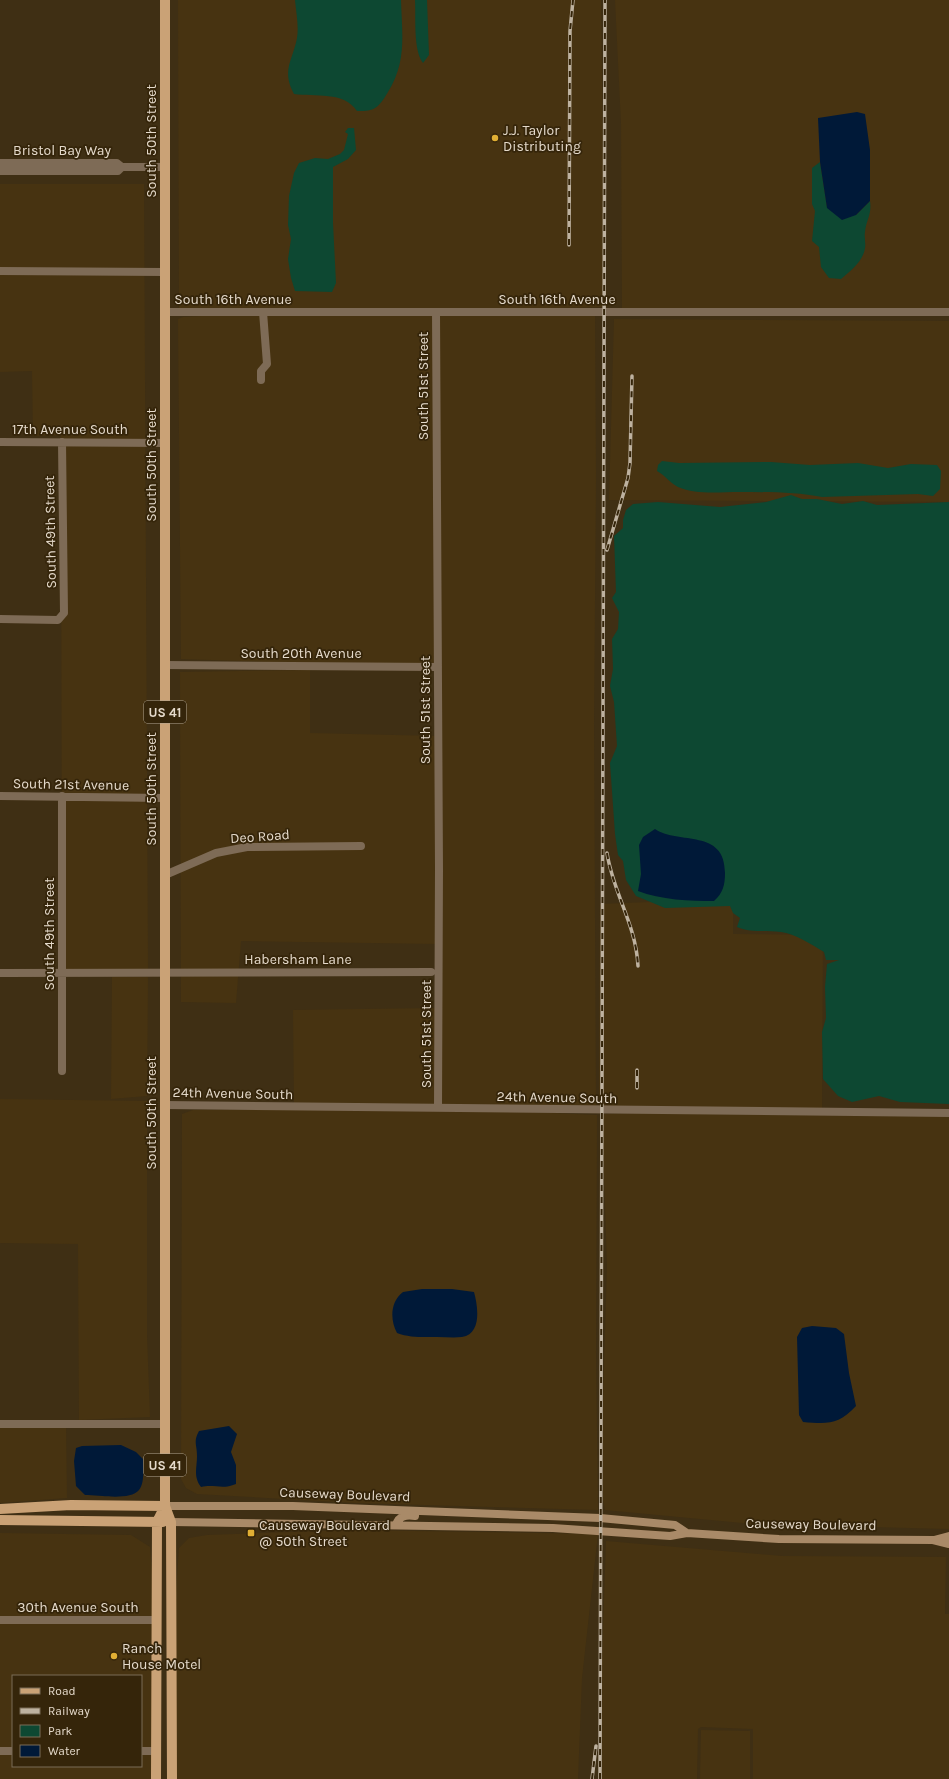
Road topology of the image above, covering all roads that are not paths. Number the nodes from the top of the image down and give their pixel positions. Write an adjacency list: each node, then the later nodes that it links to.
1 (164, 0): 4 (main road, South 50th Street / US 41)
2 (0, 163): 3 (street, Bristol Bay Way)
3 (122, 167): 4 (street, Bristol Bay Way); 5 (street, Bristol Bay Way)
4 (164, 167): 7 (main road, South 50th Street / US 41)
5 (0, 171)
6 (0, 271): 7 (street)
7 (164, 272): 8 (main road, South 50th Street / US 41)
8 (164, 312): 9 (street, South 16th Avenue); 15 (main road, South 50th Street / US 41)
9 (263, 312): 10 (street, South 16th Avenue); 12 (street)
10 (436, 312): 11 (street, South 16th Avenue); 18 (street, South 51st Street)
11 (949, 312)
12 (261, 380)
13 (0, 442): 14 (street, 17th Avenue South)
14 (62, 442): 15 (street, 17th Avenue South); 16 (street, South 49th Street)
15 (165, 442): 17 (main road, South 50th Street / US 41)
16 (0, 619)
17 (165, 665): 18 (street, South 20th Avenue); 21 (main road, South 50th Street / US 41)
18 (438, 667): 30 (street, South 51st Street)
19 (0, 796): 20 (street, South 21st Avenue)
20 (62, 796): 21 (street, South 21st Avenue); 25 (street, South 49th Street)
21 (165, 798): 23 (main road, South 50th Street / US 41)
22 (361, 846): 23 (street, Deo Road)
23 (165, 874): 26 (main road, South 50th Street / US 41)
24 (0, 972): 25 (street, Habersham Lane)
25 (62, 972): 26 (street, Habersham Lane); 28 (street, South 49th Street)
26 (165, 972): 27 (street, Habersham Lane); 29 (main road, South 50th Street / US 41)
27 (431, 972)
28 (62, 1071)
29 (165, 1105): 30 (street, 24th Avenue South); 33 (main road, South 50th Street / US 41)
30 (438, 1108): 31 (street, 24th Avenue South)
31 (949, 1113)
32 (0, 1424): 33 (street)
33 (165, 1424): 34 (main road, South 50th Street / US 41)
34 (165, 1506): 35 (main road, Causeway Boulevard); 36 (main road, Causeway Boulevard); 38 (main road, South 50th Street / US 41); 39 (main road, South 50th Street / US 41)
35 (0, 1509)
36 (487, 1514): 40 (main road); 41 (main road, Causeway Boulevard)
37 (0, 1520): 38 (main road, Causeway Boulevard)
38 (157, 1522): 39 (main road, Causeway Boulevard); 44 (main road, South 50th Street / US 41)
39 (171, 1522): 40 (main road, Causeway Boulevard); 50 (main road, South 50th Street / US 41)
40 (396, 1524): 41 (main road, Causeway Boulevard)
41 (687, 1533): 42 (main road, Causeway Boulevard)
42 (949, 1542)
43 (0, 1620): 44 (street, 30th Avenue South)
44 (156, 1620): 48 (main road, South 50th Street / US 41)
45 (0, 1751): 46 (street)
46 (12, 1751)
47 (142, 1751): 48 (street)
48 (156, 1751): 49 (main road, South 50th Street / US 41)
49 (156, 1779)
50 (172, 1779)

